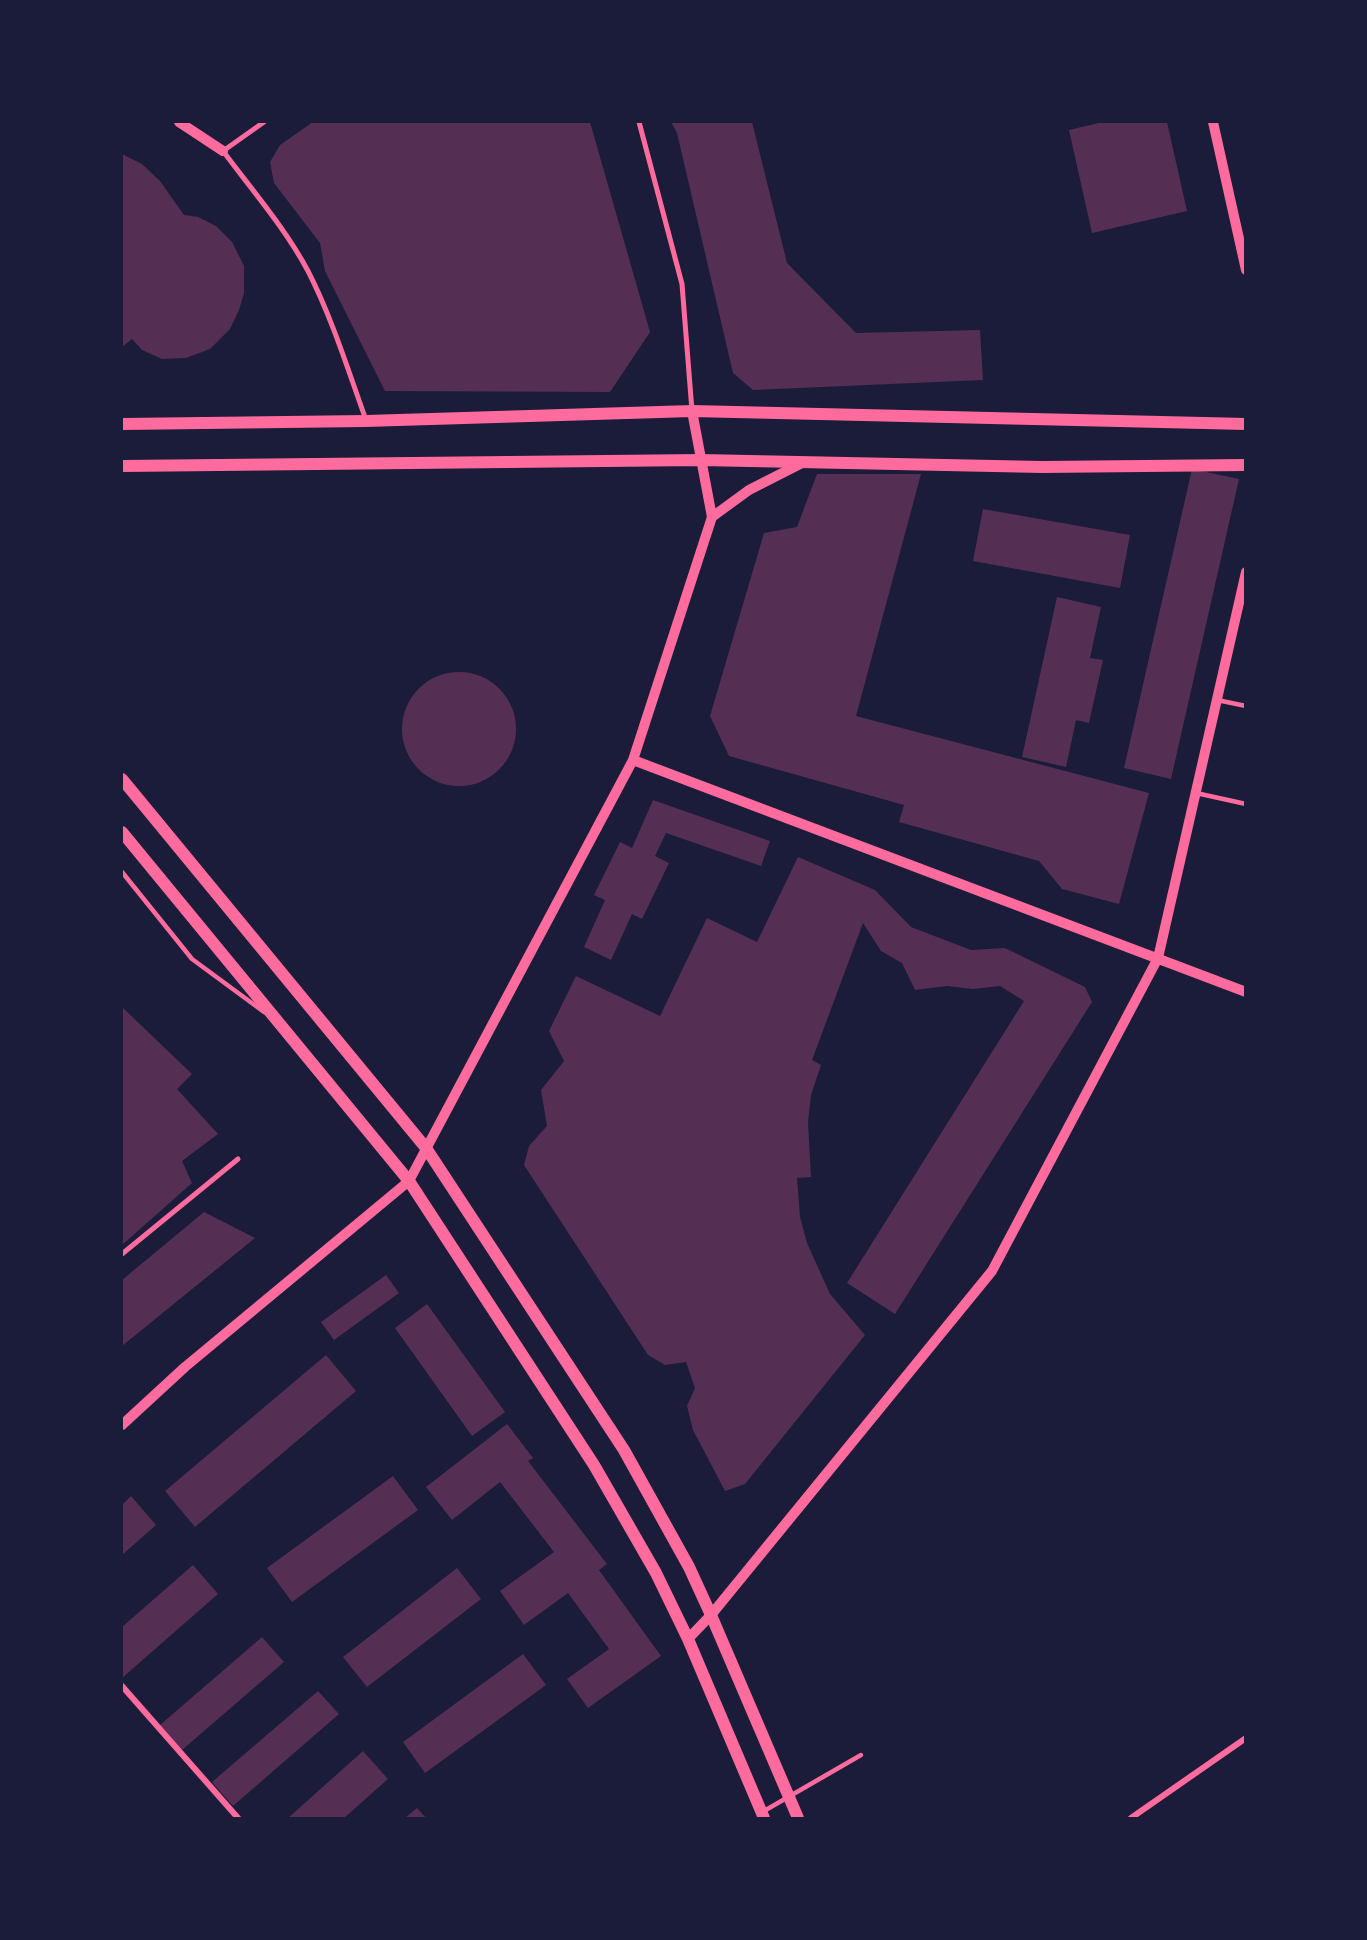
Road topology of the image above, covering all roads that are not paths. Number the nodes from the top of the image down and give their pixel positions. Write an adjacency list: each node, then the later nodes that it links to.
1 (179, 122): 5 (street)
2 (264, 122): 5 (street)
3 (639, 122): 7 (street)
4 (1213, 122): 6 (street)
5 (223, 151): 8 (street)
6 (1245, 270)
7 (692, 411): 8 (main road); 10 (main road); 11 (street)
8 (366, 422): 9 (main road)
9 (122, 424)
10 (1245, 424)
11 (701, 460): 12 (main road); 14 (main road); 15 (street)
12 (805, 462): 13 (main road); 15 (street)
13 (1245, 465)
14 (122, 466)
15 (712, 517): 19 (street)
16 (1245, 572): 17 (street)
17 (1217, 700): 18 (lane); 21 (street)
18 (1245, 706)
19 (633, 760): 25 (street); 28 (street)
20 (122, 779): 28 (main road)
21 (1196, 793): 22 (lane); 25 (street)
22 (1245, 804)
23 (122, 832): 27 (main road)
24 (122, 872): 27 (lane)
25 (1158, 958): 26 (street); 33 (street)
26 (1245, 992)
27 (278, 1022): 30 (main road)
28 (426, 1148): 30 (street); 33 (main road)
29 (238, 1159): 31 (street)
30 (408, 1181): 32 (street); 34 (main road)
31 (122, 1254)
32 (122, 1425)
33 (711, 1615): 34 (street); 38 (main road)
34 (688, 1639): 39 (main road)
35 (122, 1686): 40 (street)
36 (1245, 1737): 42 (street)
37 (861, 1755): 38 (lane)
38 (789, 1797): 39 (lane); 41 (main road)
39 (763, 1815)
40 (238, 1818)
41 (798, 1818)
42 (1131, 1818)

